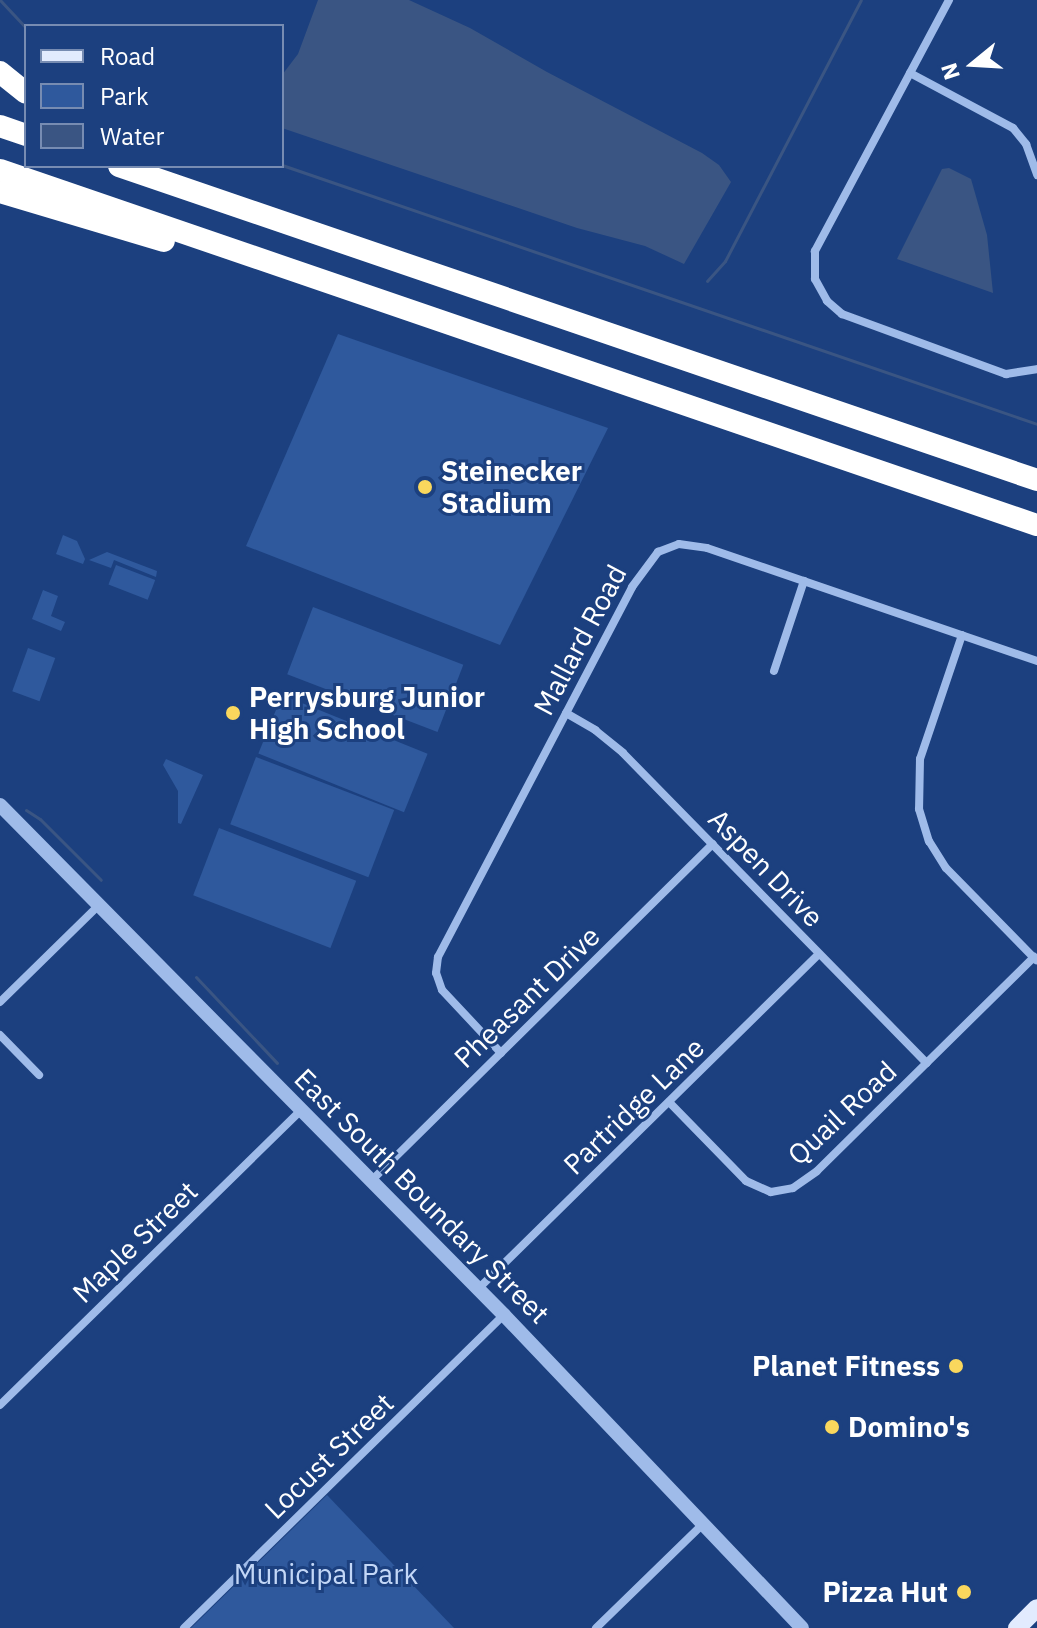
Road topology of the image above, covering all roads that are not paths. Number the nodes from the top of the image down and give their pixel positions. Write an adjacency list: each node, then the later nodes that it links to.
1 (949, 0): 3 (street)
2 (0, 72): 4 (highway)
3 (910, 73): 7 (street); 15 (street)
4 (24, 91)
5 (0, 126): 6 (highway)
6 (24, 134)
7 (1035, 162): 11 (street)
8 (125, 168): 13 (highway)
9 (164, 168): 13 (highway)
10 (0, 170): 14 (highway)
11 (1037, 175)
12 (0, 192): 14 (highway)
13 (238, 205): 16 (highway)
14 (453, 325): 17 (highway)
15 (1037, 369)
16 (1037, 480)
17 (1037, 525)
18 (804, 581): 19 (street, Mallard Road); 21 (street); 22 (street, Mallard Road)
19 (962, 635): 20 (street, Mallard Road); 27 (street)
20 (1037, 661)
21 (774, 671)
22 (566, 713): 24 (street, Aspen Drive); 30 (street, Mallard Road)
23 (0, 805): 25 (street, East South Boundary Street)
24 (713, 844): 26 (street, Aspen Drive); 30 (street, Pheasant Drive)
25 (99, 905): 28 (street); 34 (street, East South Boundary Street)
26 (819, 954): 31 (street, Aspen Drive); 33 (street, Partridge Lane)
27 (1036, 959): 31 (street, Quail Road)
28 (0, 1002)
29 (0, 1035): 32 (street)
30 (501, 1053): 35 (street, Pheasant Drive)
31 (927, 1063): 33 (street, Quail Road)
32 (39, 1075)
33 (669, 1102): 36 (street, Partridge Lane)
34 (300, 1111): 35 (street, East South Boundary Street); 38 (street, Maple Street)
35 (370, 1181): 36 (street, East South Boundary Street)
36 (478, 1289): 37 (street, East South Boundary Street)
37 (504, 1315): 39 (street, East South Boundary Street); 41 (street, Locust Street)
38 (0, 1405)
39 (703, 1524): 42 (street); 43 (street, East South Boundary Street)
40 (1037, 1608): 44 (main road)
41 (184, 1628)
42 (596, 1628)
43 (801, 1628)
44 (1017, 1628)

